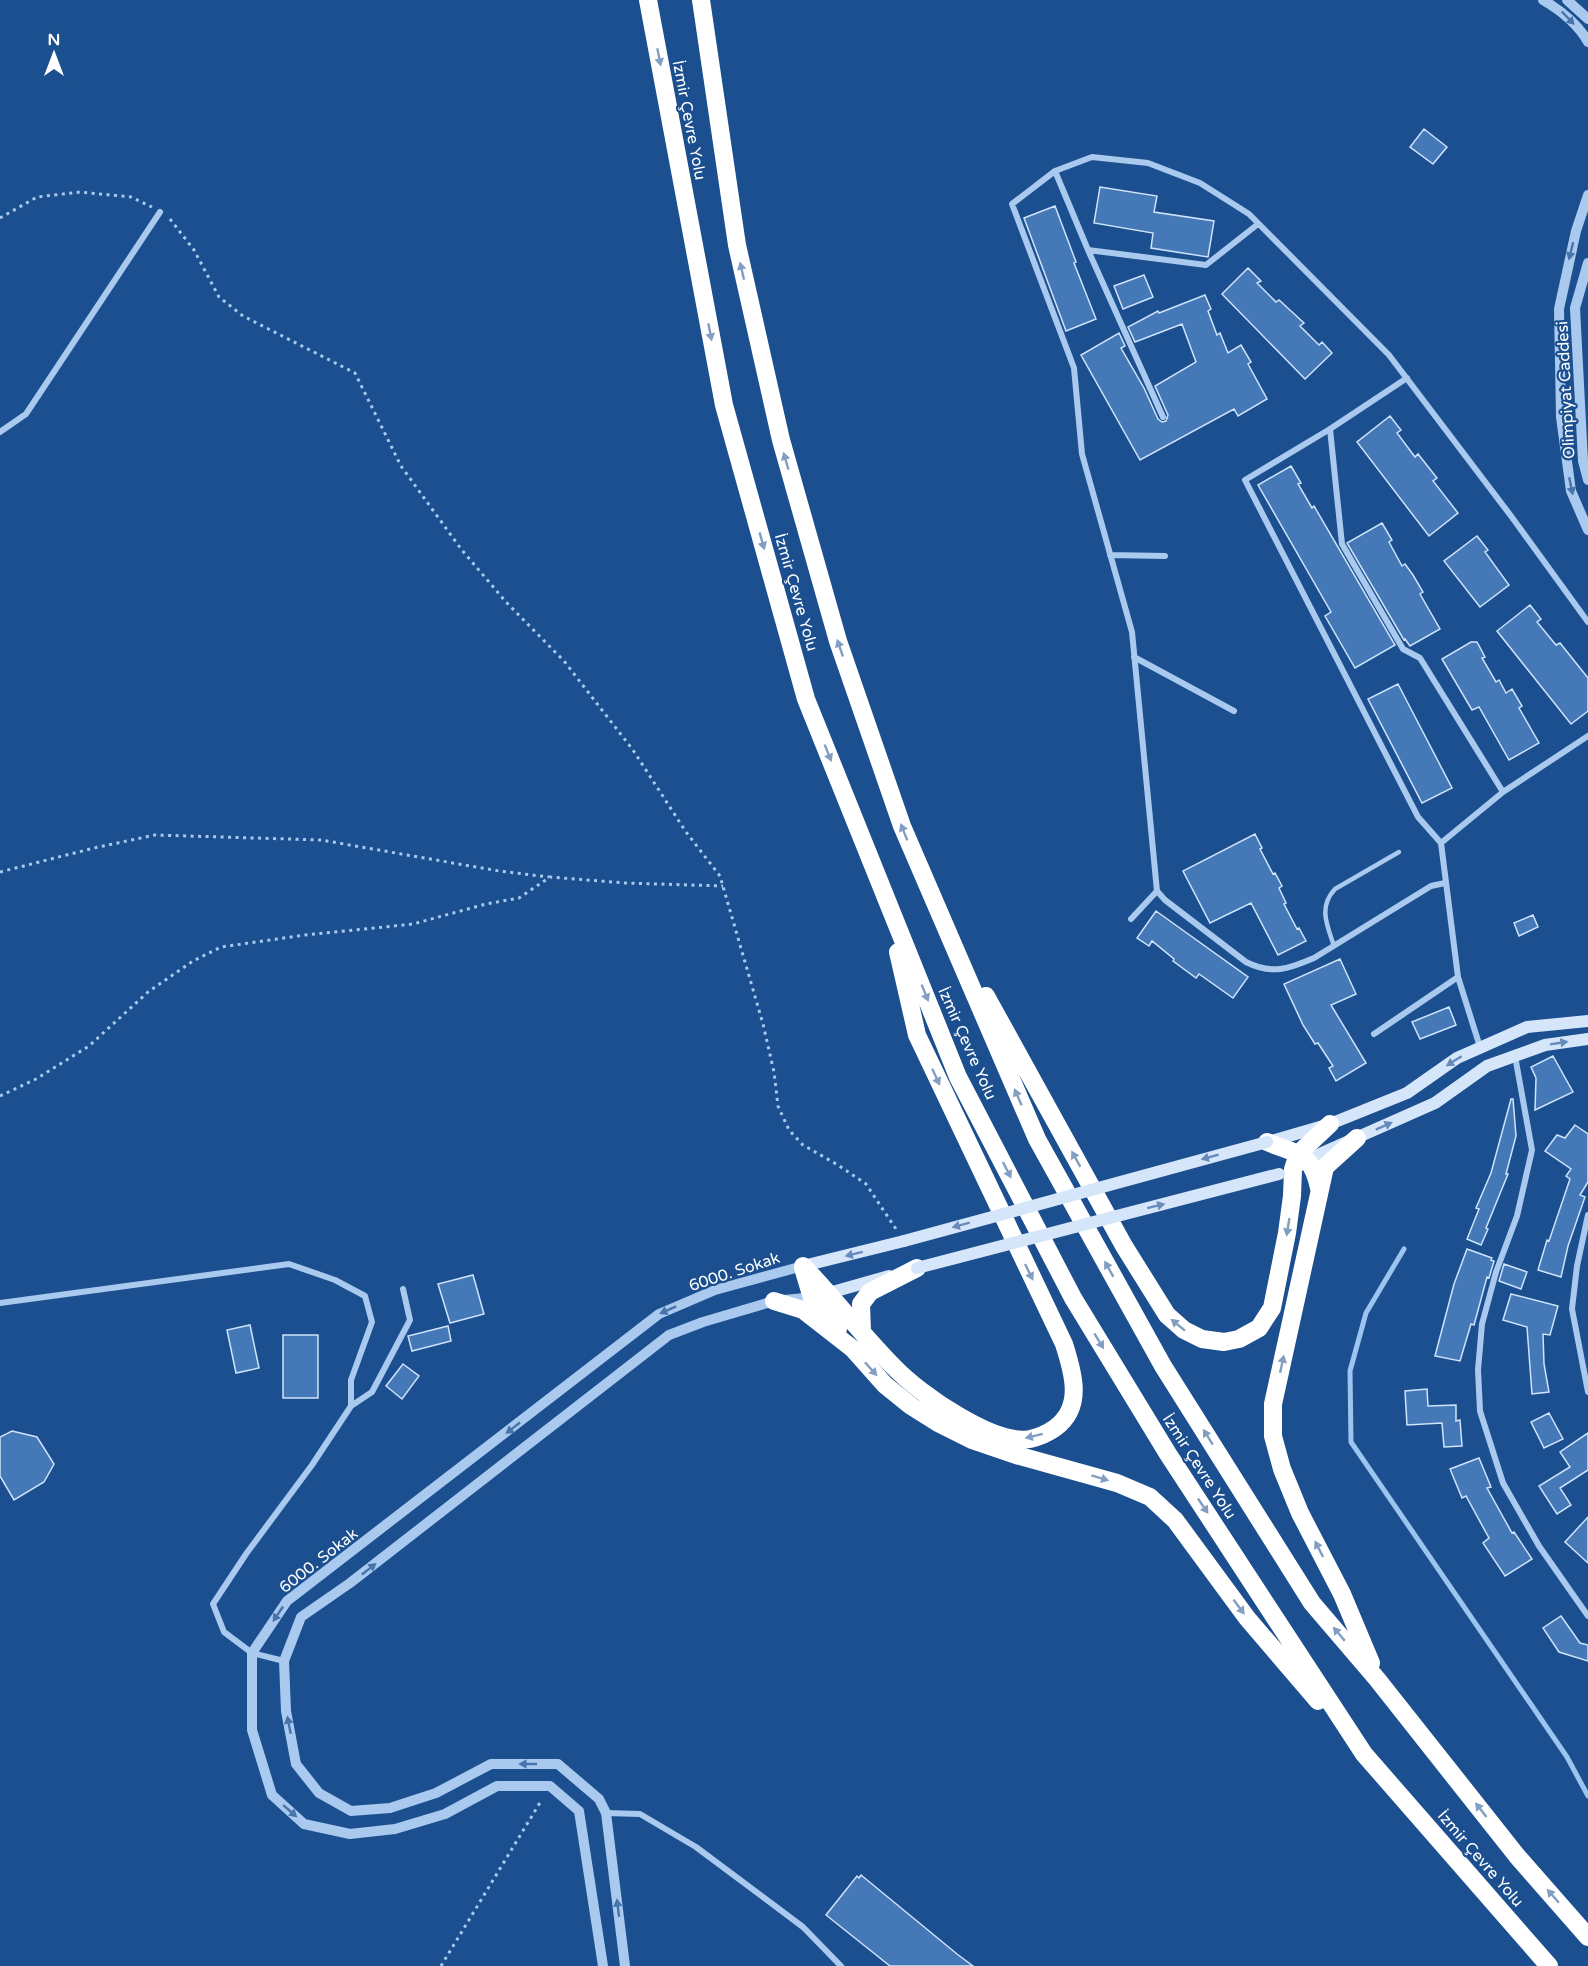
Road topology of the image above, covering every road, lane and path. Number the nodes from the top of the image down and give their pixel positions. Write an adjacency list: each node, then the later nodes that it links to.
1 (648, 0): 35 (highway, İzmir Çevre Yolu, one-way to 35)
2 (701, 0): 33 (highway, İzmir Çevre Yolu, one-way to 2)
3 (1543, 0): 6 (street, one-way to 6)
4 (1567, 0): 5 (street)
5 (1588, 19)
6 (1588, 42)
7 (1055, 171): 11 (street); 12 (street); 20 (street)
8 (1588, 195): 19 (street, Olimpiyat Caddesi, one-way to 19)
9 (160, 212): 10 (path); 17 (street); 32 (path)
10 (0, 218)
11 (1258, 224): 12 (street); 14 (street)
12 (1088, 250): 15 (street)
13 (1588, 263): 18 (street, Olimpiyat Caddesi)
14 (1407, 378): 16 (street); 22 (street)
15 (1163, 417)
16 (1330, 429): 26 (street); 27 (street)
17 (0, 432)
18 (1588, 480)
19 (1588, 530)
20 (1110, 555): 21 (street); 23 (street)
21 (1165, 556)
22 (1588, 622)
23 (1134, 657): 24 (street); 34 (street)
24 (1234, 711)
25 (1588, 736): 26 (street)
26 (1503, 792): 27 (street)
27 (1441, 843): 31 (street)
28 (1399, 852): 37 (lane)
29 (0, 872): 30 (path)
30 (550, 877): 32 (path); 44 (path)
31 (1445, 883): 37 (street); 38 (street)
32 (723, 886): 51 (path)
33 (927, 886): 48 (highway, one-way to 33); 65 (highway, İzmir Çevre Yolu, one-way to 33)
34 (1157, 891): 36 (street); 37 (street)
35 (887, 900): 58 (highway, one-way to 58); 66 (highway, İzmir Çevre Yolu, one-way to 66)
36 (1131, 919)
37 (1334, 946)
38 (1458, 977): 40 (street); 42 (street)
39 (1588, 1021): 42 (main road)
40 (1374, 1034)
41 (1588, 1039): 43 (main road, one-way to 41)
42 (1480, 1047): 45 (main road, one-way to 45)
43 (1515, 1056): 46 (main road, one-way to 43); 62 (street)
44 (0, 1096)
45 (1330, 1124): 47 (main road); 48 (highway)
46 (1357, 1138): 48 (main road); 49 (highway)
47 (1267, 1142): 48 (highway); 51 (main road, one-way to 51, bridge)
48 (1295, 1164): 49 (highway); 53 (main road, one-way to 48, bridge)
49 (1319, 1188): 65 (highway, one-way to 49)
50 (1588, 1215): 60 (street)
51 (904, 1241): 52 (main road, one-way to 52)
52 (803, 1266): 55 (highway); 63 (street, 6000. Sokak, one-way to 63)
53 (916, 1268): 55 (main road); 58 (highway)
54 (403, 1289): 61 (street)
55 (821, 1295): 56 (street); 58 (highway); 59 (highway)
56 (774, 1301): 59 (highway); 64 (street, one-way to 56)
57 (0, 1303): 61 (street)
58 (862, 1331)
59 (853, 1349): 66 (highway, one-way to 66)
60 (1588, 1392)
61 (351, 1406): 63 (street)
62 (1588, 1616)
63 (252, 1653): 64 (street); 67 (street, one-way to 67)
64 (284, 1661): 68 (street, one-way to 64)
65 (1377, 1679): 69 (highway, İzmir Çevre Yolu, one-way to 65)
66 (1364, 1754): 74 (highway, İzmir Çevre Yolu)
67 (550, 1786): 70 (path); 71 (street)
68 (606, 1813): 72 (street, one-way to 68); 73 (street)
69 (1588, 1937)
70 (441, 1966)
71 (603, 1966)
72 (625, 1966)
73 (841, 1966)
74 (1549, 1966)

